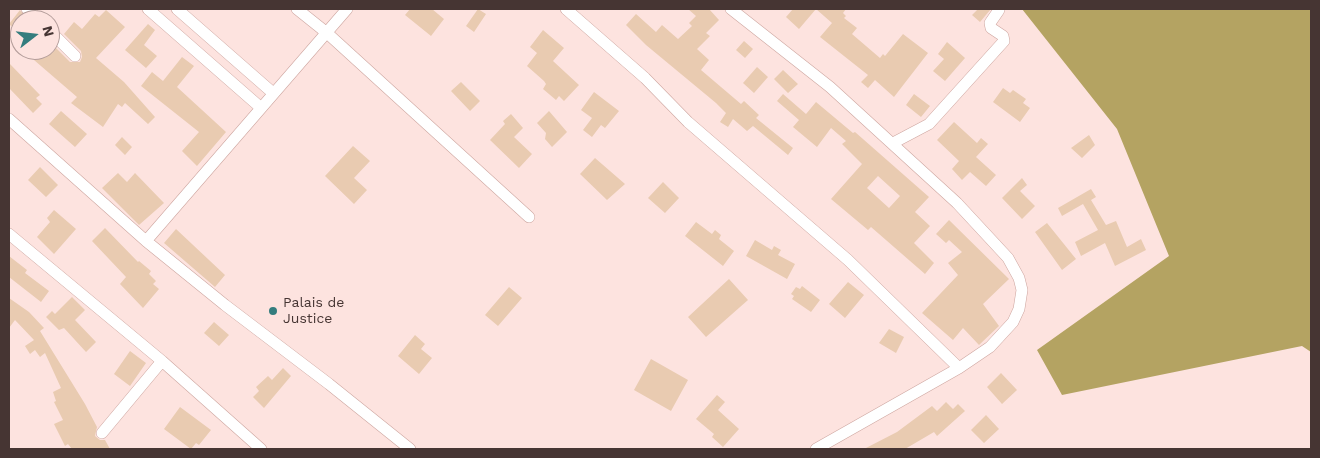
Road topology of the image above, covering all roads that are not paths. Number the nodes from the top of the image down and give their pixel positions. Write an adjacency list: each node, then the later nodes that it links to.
1 (148, 9): 12 (street)
2 (177, 9): 11 (street)
3 (297, 9): 8 (street)
4 (347, 9): 8 (street)
5 (566, 9): 19 (street)
6 (731, 9): 14 (street)
7 (999, 10): 14 (street)
8 (327, 33): 11 (street); 15 (street)
9 (60, 41): 10 (street)
10 (75, 56)
11 (273, 93): 12 (street)
12 (260, 108): 17 (street)
13 (9, 119): 17 (street)
14 (893, 143): 19 (street)
15 (529, 217)
16 (9, 234): 18 (street)
17 (146, 241): 22 (street)
18 (162, 361): 20 (street); 21 (street)
19 (959, 368): 23 (street)
20 (102, 433)
21 (261, 449)
22 (410, 449)
23 (816, 449)

